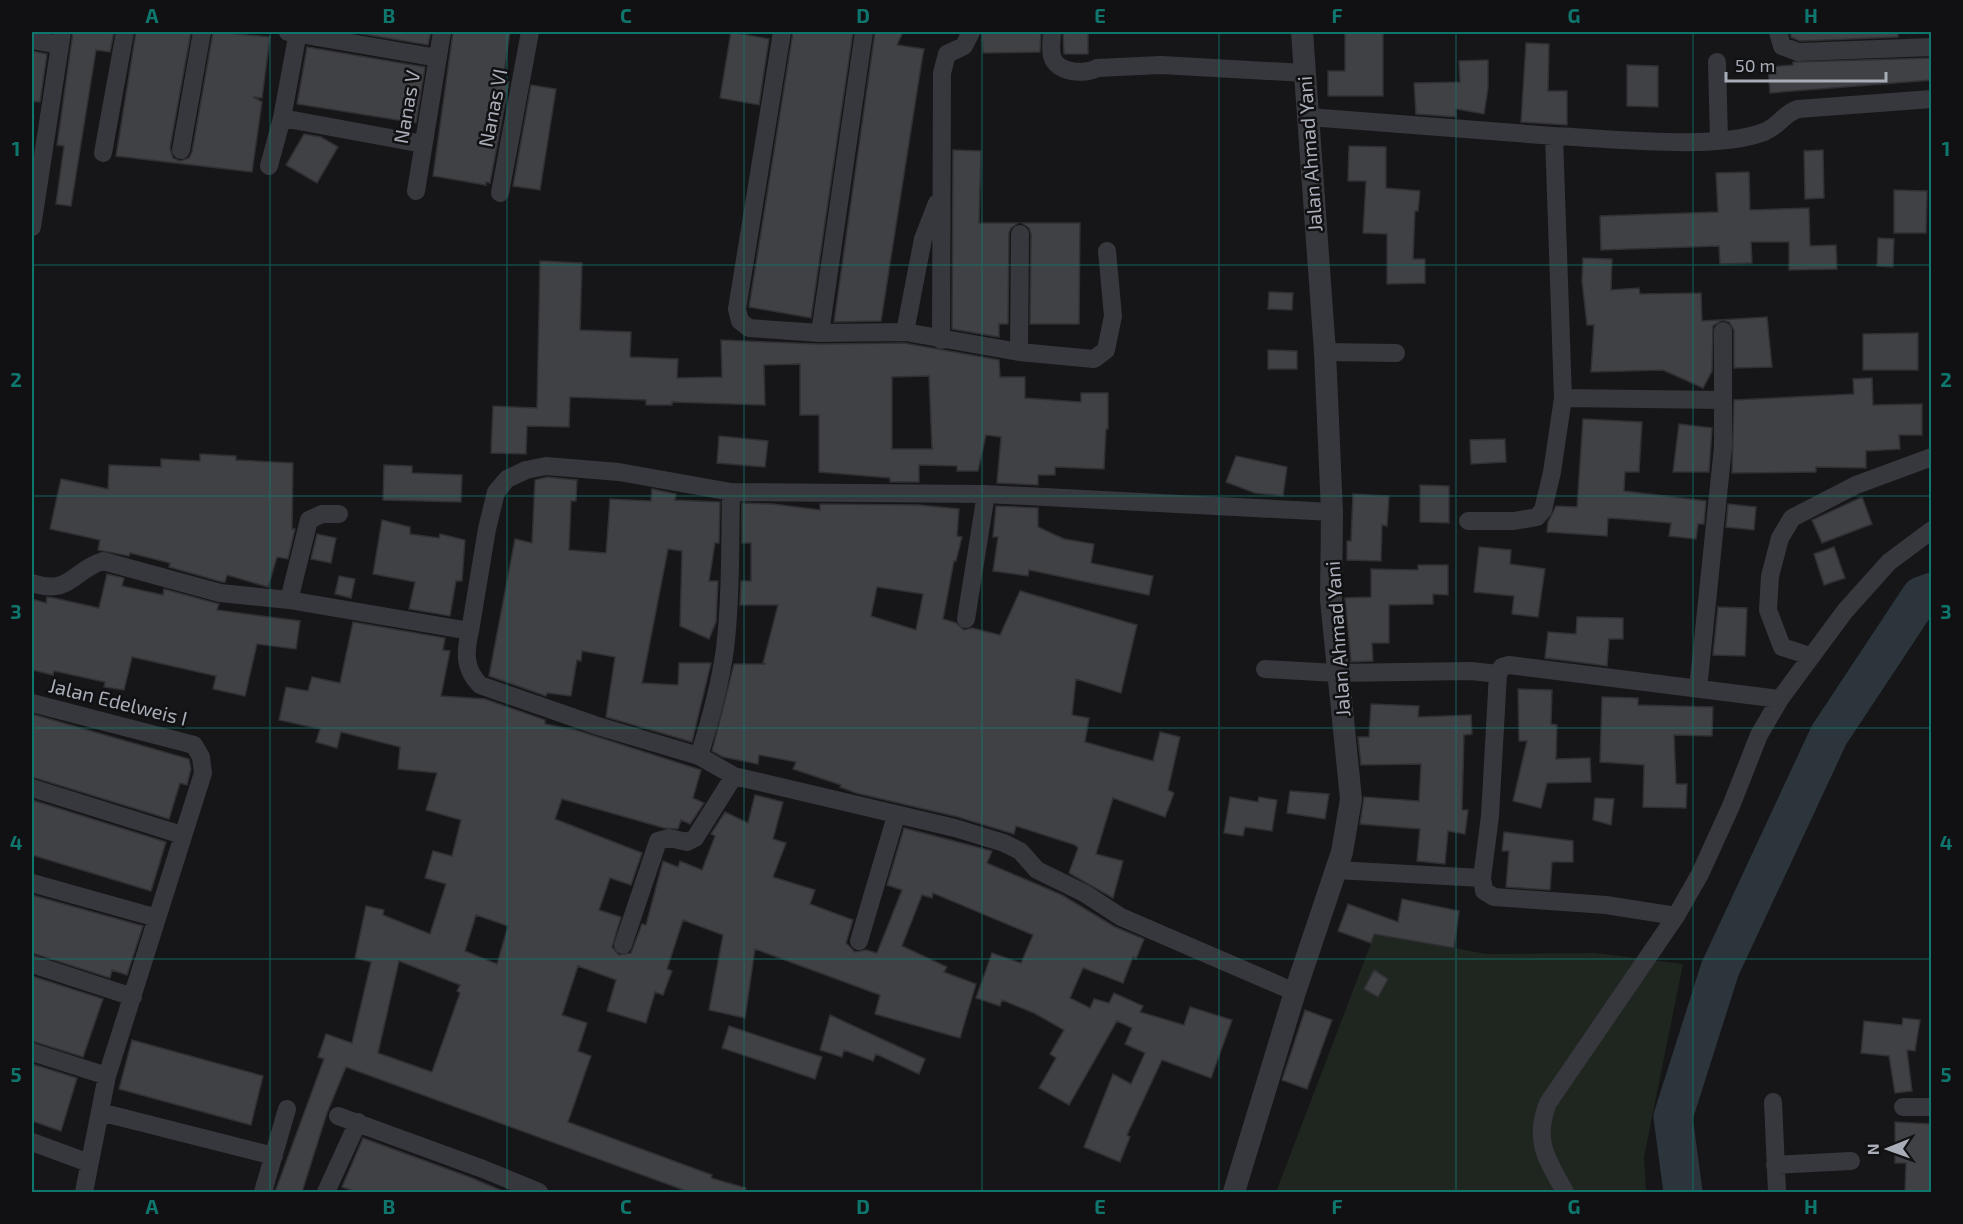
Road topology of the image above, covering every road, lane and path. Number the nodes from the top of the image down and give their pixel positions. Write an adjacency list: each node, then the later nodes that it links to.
1 (125, 32): 25 (street)
2 (202, 32): 24 (street)
3 (294, 32): 14 (street); 19 (street)
4 (442, 32): 14 (street, Nanas V)
5 (530, 32): 28 (street, Nanas VI)
6 (777, 32): 35 (street)
7 (864, 32): 35 (street)
8 (971, 32): 29 (street)
9 (1052, 32): 16 (street)
10 (1302, 32): 16 (street, Jalan Ahmad Yani)
11 (1778, 32): 13 (street)
12 (49, 38): 20 (street)
13 (1932, 47)
14 (438, 58): 23 (street, Nanas V)
15 (1716, 62): 22 (street)
16 (1305, 73): 18 (street, Jalan Ahmad Yani)
17 (1932, 99): 22 (street)
18 (1309, 117): 21 (street); 37 (street, Jalan Ahmad Yani)
19 (282, 118): 23 (street); 26 (street)
20 (39, 121): 30 (street)
21 (1554, 136): 22 (street); 40 (street)
22 (1719, 140)
23 (423, 144): 27 (street, Nanas V)
24 (182, 150)
25 (103, 153)
26 (269, 166)
27 (416, 191)
28 (500, 194)
29 (940, 196): 34 (street); 36 (street)
30 (32, 227)
31 (1020, 234): 38 (street)
32 (1107, 251): 38 (street)
33 (1723, 331): 41 (street)
34 (905, 332): 35 (street); 36 (street)
35 (820, 333)
36 (940, 340): 38 (street)
37 (1325, 351): 39 (street); 45 (street, Jalan Ahmad Yani)
38 (1019, 352)
39 (1396, 353)
40 (1563, 398): 41 (street); 47 (street)
41 (1724, 400): 57 (street)
42 (1932, 457): 53 (street)
43 (731, 492): 44 (street); 52 (street); 60 (street)
44 (986, 495): 45 (street); 51 (street)
45 (1332, 512): 55 (street, Jalan Ahmad Yani)
46 (339, 514): 50 (street)
47 (1468, 522)
48 (1932, 530): 53 (street)
49 (32, 584): 50 (street)
50 (289, 600): 52 (street)
51 (966, 619)
52 (470, 631): 60 (street)
53 (1810, 656): 58 (street)
54 (1265, 669): 55 (street)
55 (1336, 673): 56 (street); 65 (street, Jalan Ahmad Yani)
56 (1498, 674): 57 (street); 66 (street)
57 (1698, 689): 58 (street)
58 (1780, 699): 68 (street)
59 (32, 703): 64 (street, Jalan Edelweis I)
60 (699, 756): 61 (street)
61 (734, 776): 63 (street); 71 (street)
62 (32, 788): 64 (street)
63 (896, 816): 70 (street); 73 (street)
64 (182, 835): 69 (street)
65 (1336, 870): 66 (street); 73 (street, Jalan Ahmad Yani)
66 (1482, 878): 68 (street)
67 (32, 883): 69 (street)
68 (1676, 916): 94 (street)
69 (157, 918): 74 (street)
70 (859, 941)
71 (623, 945)
72 (32, 964): 74 (street)
73 (1295, 992): 93 (street, Jalan Ahmad Yani)
74 (133, 997): 76 (street)
75 (32, 1052): 76 (street)
76 (107, 1076): 81 (street)
77 (1773, 1102): 88 (street)
78 (1903, 1107): 79 (street)
79 (1932, 1107)
80 (287, 1109): 85 (street)
81 (100, 1112): 85 (street); 87 (street)
82 (338, 1116): 83 (street)
83 (358, 1122): 91 (street); 92 (street)
84 (33, 1146): 87 (street)
85 (274, 1156): 90 (street)
86 (1851, 1161): 88 (street)
87 (89, 1163): 89 (street)
88 (1775, 1165): 95 (street)
89 (84, 1192)
90 (263, 1192)
91 (326, 1192)
92 (539, 1192)
93 (1234, 1192)
94 (1565, 1192)
95 (1777, 1192)

